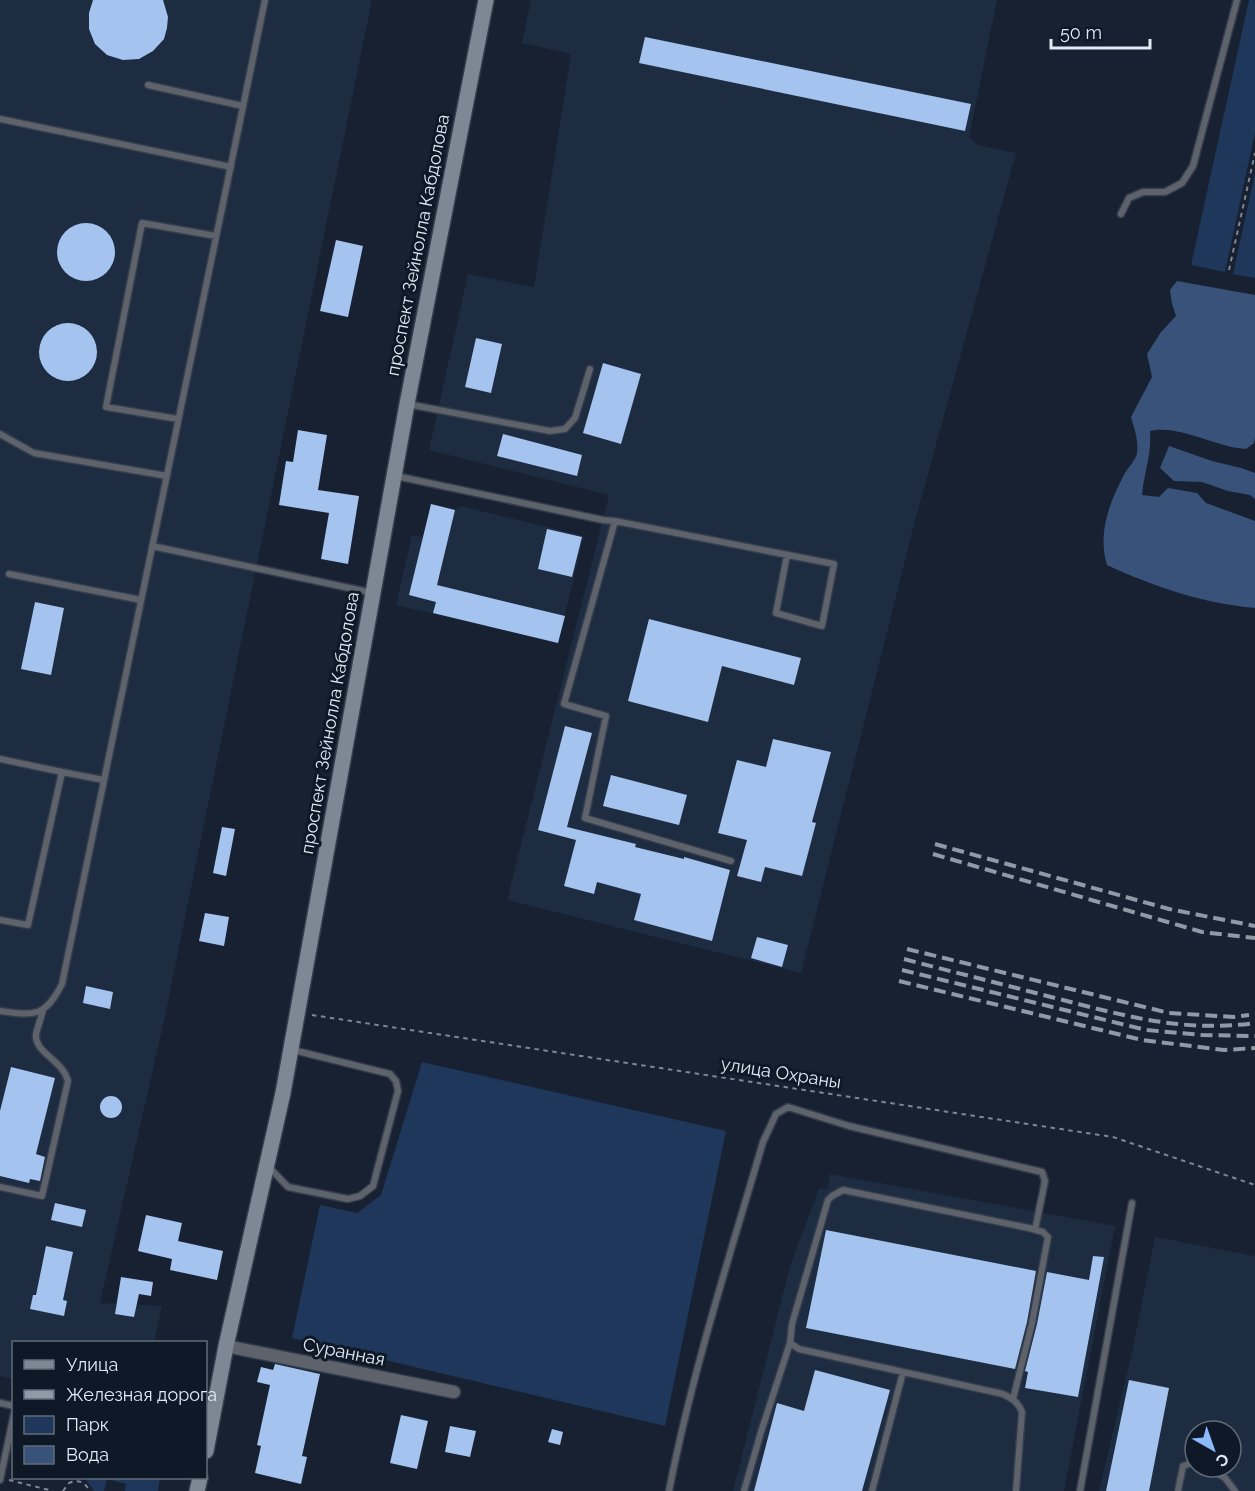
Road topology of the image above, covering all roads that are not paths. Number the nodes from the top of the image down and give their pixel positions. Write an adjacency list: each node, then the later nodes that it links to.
1 (265, 0): 5 (lane)
2 (486, 0): 11 (main road, проспект Зейнолла Кабдолова)
3 (1237, 0): 8 (lane)
4 (148, 85): 5 (lane)
5 (243, 106): 7 (lane)
6 (0, 119): 7 (lane)
7 (231, 167): 9 (lane)
8 (1121, 214)
9 (216, 236): 12 (lane); 12 (lane)
10 (590, 369): 11 (lane)
11 (407, 404): 15 (main road, проспект Зейнолла Кабдолова)
12 (178, 419): 14 (lane)
13 (0, 434): 14 (lane)
14 (167, 476): 17 (lane)
15 (395, 476): 16 (lane); 20 (main road, проспект Зейнолла Кабдолова)
16 (615, 521): 18 (lane); 25 (lane)
17 (152, 546): 20 (lane); 21 (lane)
18 (787, 555): 18 (lane)
19 (9, 574): 21 (lane)
20 (374, 594): 29 (main road, проспект Зейнолла Кабдолова)
21 (141, 600): 24 (lane)
22 (0, 759): 23 (lane)
23 (62, 772): 24 (lane); 26 (lane)
24 (104, 780): 27 (lane)
25 (731, 861)
26 (0, 920)
27 (43, 1010): 28 (lane); 31 (lane)
28 (0, 1011)
29 (290, 1049): 30 (main road, проспект Зейнолла Кабдолова); 30 (lane)
30 (267, 1165): 35 (main road, проспект Зейнолла Кабдолова)
31 (0, 1187)
32 (1132, 1203): 47 (lane)
33 (1035, 1230): 34 (lane); 38 (lane); 43 (lane)
34 (790, 1343): 36 (lane); 44 (lane)
35 (226, 1347): 37 (street, Суранная); 40 (main road, проспект Зейнолла Кабдолова)
36 (903, 1372): 38 (lane); 45 (lane)
37 (454, 1392)
38 (1012, 1399): 46 (lane)
39 (12, 1423): 42 (lane)
40 (207, 1444)
41 (1183, 1466): 48 (lane)
42 (0, 1479)
43 (669, 1491)
44 (744, 1491)
45 (872, 1491)
46 (1016, 1491)
47 (1080, 1491)
48 (1178, 1491)

